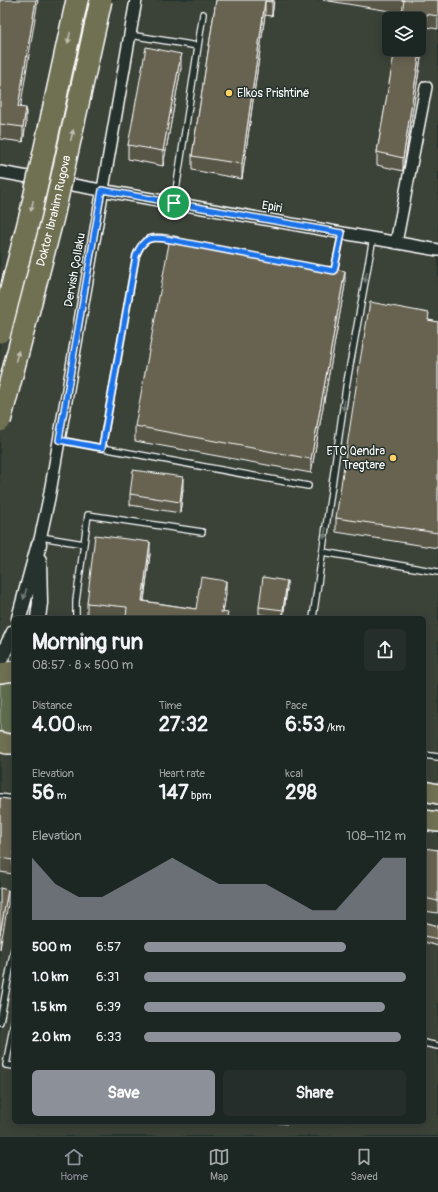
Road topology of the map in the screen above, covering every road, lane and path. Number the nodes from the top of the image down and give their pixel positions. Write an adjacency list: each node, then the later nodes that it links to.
1 (77, 0): 17 (highway, Doktor Ibrahim Rugova, one-way to 17, bridge)
2 (101, 0): 18 (highway, Doktor Ibrahim Rugova, one-way to 2, bridge)
3 (136, 0): 5 (street, Dervish Çollaku)
4 (203, 14): 6 (lane)
5 (130, 35): 6 (lane); 9 (street, Dervish Çollaku)
6 (198, 46): 10 (lane)
7 (426, 87): 14 (street)
8 (0, 172): 9 (street, Epiri)
9 (102, 190): 10 (street, Epiri); 19 (street, Dervish Çollaku)
10 (174, 203): 11 (street, Epiri)
11 (342, 233): 12 (street, Epiri); 16 (lane)
12 (373, 238): 14 (street, Epiri); 25 (lane, one-way to 25)
13 (180, 241): 20 (lane)
14 (396, 243): 15 (street, Epiri)
15 (438, 250)
16 (327, 270)
17 (0, 332)
18 (0, 421)
19 (59, 440): 20 (lane); 23 (street, Dervish Çollaku)
20 (102, 448): 21 (lane)
21 (308, 486)
22 (202, 532): 24 (lane)
23 (40, 540): 24 (lane); 27 (street, one-way to 27); 28 (street)
24 (84, 544): 29 (lane)
25 (323, 552): 26 (lane); 30 (lane)
26 (438, 572)
27 (20, 616)
28 (38, 616)
29 (76, 616)
30 (313, 616)
31 (12, 636): 32 (street)
32 (0, 660)
33 (12, 671): 34 (highway)
34 (0, 672)
35 (0, 742): 36 (highway)
36 (12, 744)
37 (0, 754): 39 (highway)
38 (426, 755): 40 (lane)
39 (12, 757)
40 (438, 757)
41 (426, 791): 42 (highway)
42 (438, 794)
43 (0, 797): 44 (lane)
44 (12, 799)
45 (426, 820): 46 (highway)
46 (438, 822)
47 (12, 959): 48 (lane)
48 (0, 1022)
49 (12, 1033): 52 (lane)
50 (426, 1043): 51 (lane)
51 (438, 1046)
52 (12, 1066)

